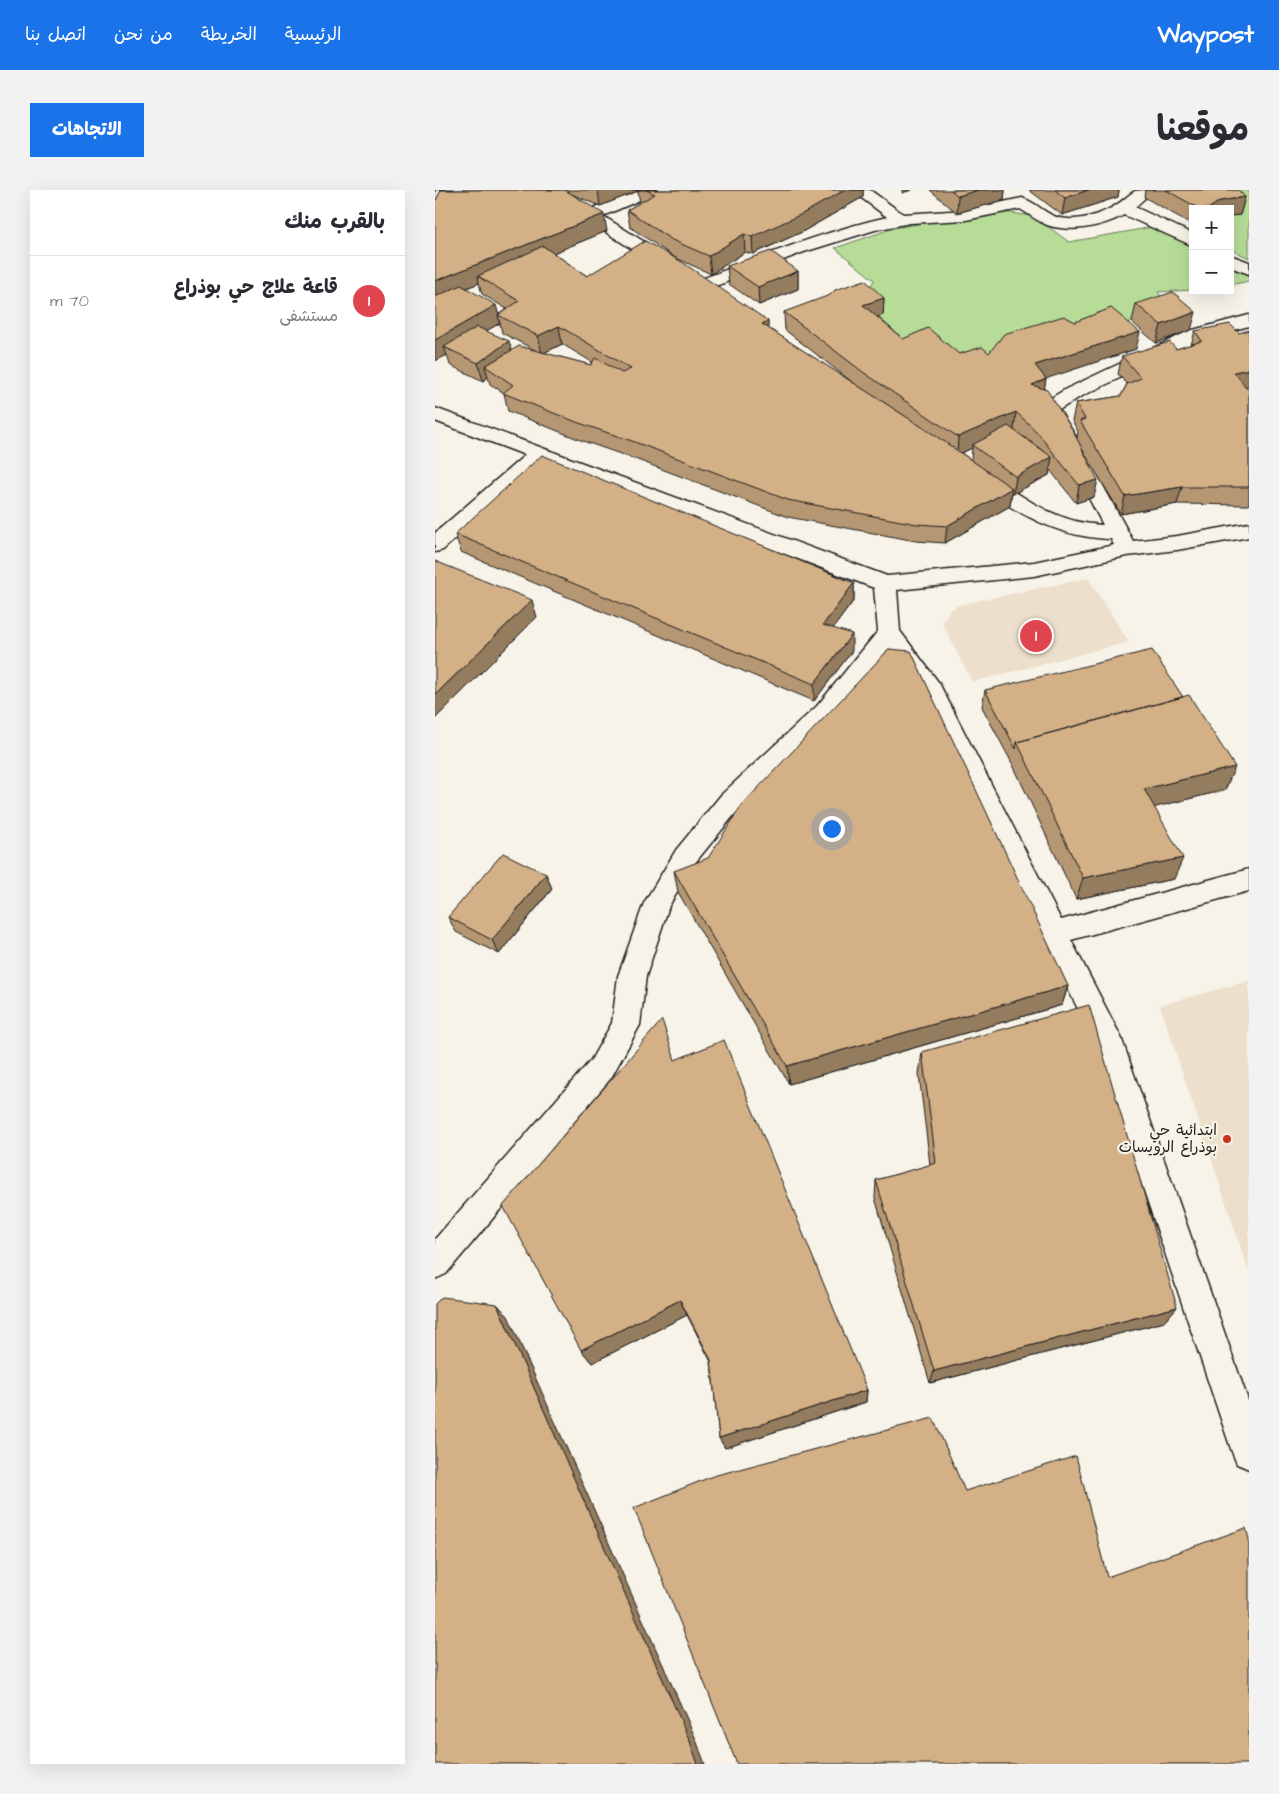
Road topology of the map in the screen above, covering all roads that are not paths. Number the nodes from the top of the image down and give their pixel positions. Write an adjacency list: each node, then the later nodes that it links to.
1 (445, 190): 7 (street)
2 (545, 190): 10 (street)
3 (650, 190): 10 (street)
4 (859, 190): 11 (street)
5 (1007, 190): 8 (street)
6 (1146, 190): 9 (street)
7 (435, 200)
8 (1022, 203): 9 (street); 11 (street)
9 (1125, 208): 12 (street)
10 (591, 215): 11 (street)
11 (901, 219)
12 (1189, 240)
13 (1234, 262): 14 (street)
14 (1249, 269)
15 (1249, 320): 20 (street)
16 (435, 414): 17 (street)
17 (539, 453): 21 (street); 22 (street)
18 (961, 465): 20 (street)
19 (1249, 530): 20 (street)
20 (1122, 541): 22 (street)
21 (435, 545)
22 (885, 584): 23 (street)
23 (889, 632): 25 (street); 26 (street)
24 (1249, 880): 25 (street)
25 (1054, 932): 27 (street)
26 (435, 1263)
27 (1249, 1452)

